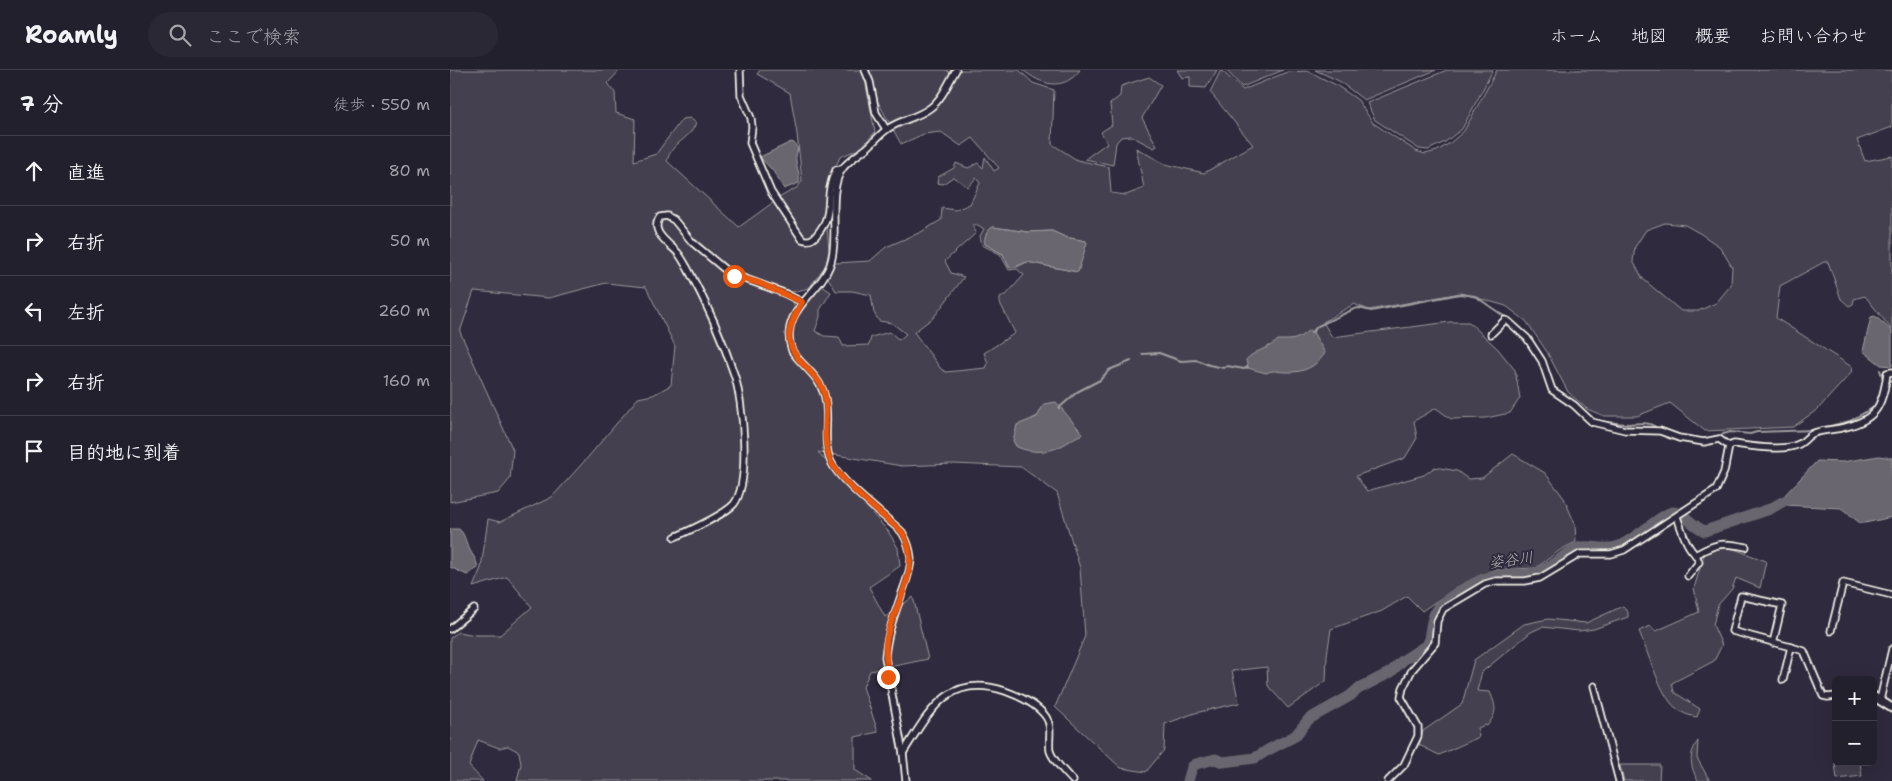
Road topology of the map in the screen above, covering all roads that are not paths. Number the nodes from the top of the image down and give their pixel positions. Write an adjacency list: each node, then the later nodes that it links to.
1 (740, 70): 5 (street)
2 (865, 70): 4 (street)
3 (956, 70): 4 (street)
4 (886, 129): 5 (street)
5 (842, 169): 6 (street)
6 (802, 302): 11 (street); 29 (street)
7 (1491, 334): 9 (street)
8 (1892, 372): 9 (street)
9 (1730, 446): 10 (street)
10 (1677, 516): 13 (street); 32 (street)
11 (674, 537)
12 (1746, 547): 13 (street)
13 (1697, 554): 14 (street)
14 (1688, 576)
15 (1892, 595): 18 (street)
16 (474, 609): 17 (street)
17 (450, 630)
18 (1831, 631)
19 (1773, 643): 19 (street); 20 (street)
20 (1791, 647): 23 (street); 25 (street)
21 (1892, 649): 22 (street)
22 (1891, 658): 27 (street)
23 (1783, 680)
24 (1594, 686): 33 (street)
25 (1832, 696)
26 (1877, 698): 27 (street)
27 (1880, 700): 28 (street)
28 (1892, 708)
29 (903, 753): 30 (street); 31 (street)
30 (906, 781)
31 (1073, 781)
32 (1388, 781)
33 (1619, 781)

